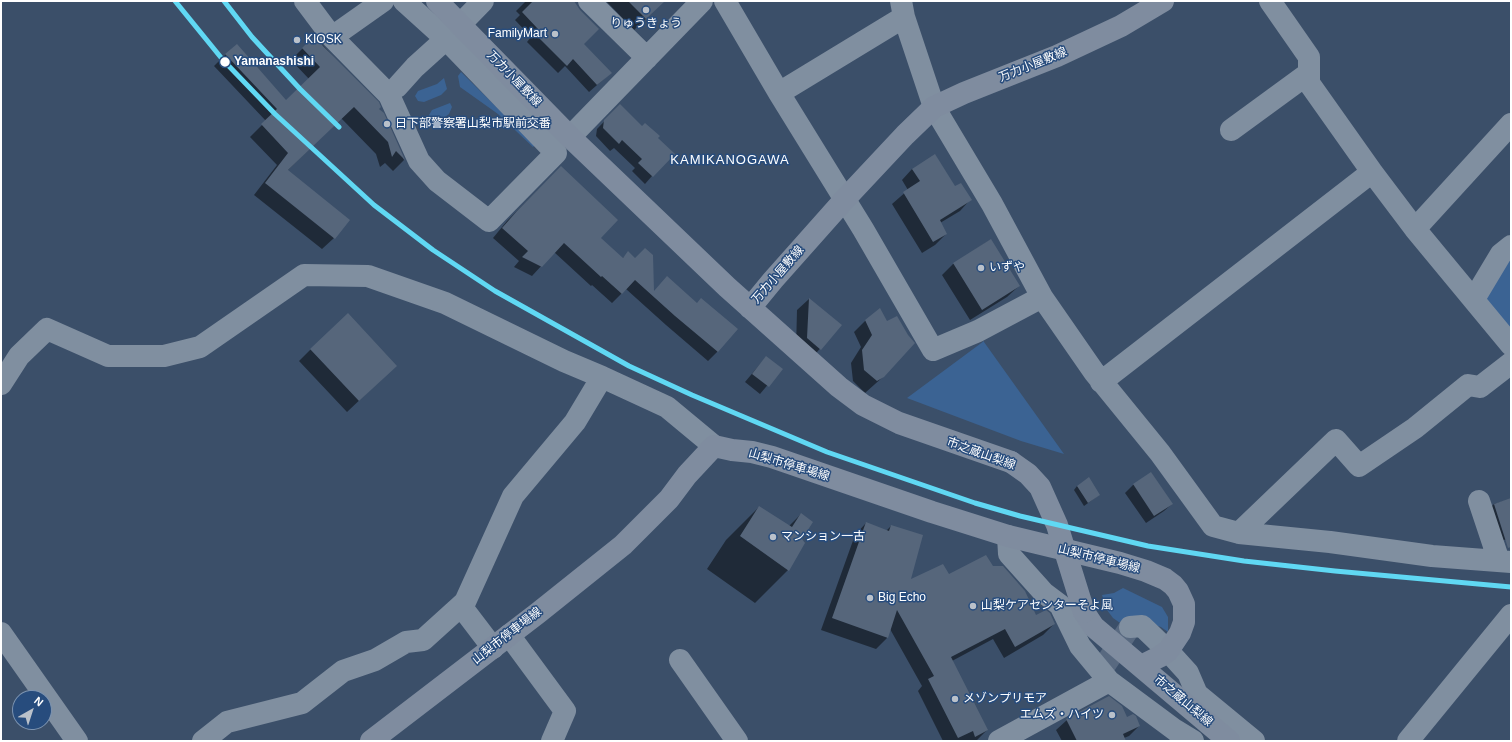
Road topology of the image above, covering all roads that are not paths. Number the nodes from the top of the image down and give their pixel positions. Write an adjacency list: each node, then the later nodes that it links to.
1 (305, 1): 13 (street)
2 (383, 1): 13 (street)
3 (404, 1): 12 (street)
4 (437, 1): 12 (main road, 万力小屋敷線)
5 (483, 1): 12 (street)
6 (589, 1): 14 (street)
7 (702, 1): 14 (street)
8 (725, 1): 17 (street)
9 (1163, 1): 18 (main road, 万力小屋敷線)
10 (1270, 1): 15 (street)
11 (902, 9): 17 (street); 18 (street)
12 (453, 32): 13 (street); 16 (street); 21 (main road, 万力小屋敷線)
13 (332, 37)
14 (647, 58): 21 (street)
15 (1309, 73): 20 (street); 22 (street)
16 (397, 87)
17 (779, 93): 23 (street)
18 (934, 107): 23 (main road, 万力小屋敷線); 26 (street)
19 (1511, 124): 24 (street)
20 (1232, 130)
21 (570, 137): 28 (main road, 万力小屋敷線)
22 (1372, 172): 24 (street); 32 (street)
23 (845, 199): 26 (street); 28 (main road, 万力小屋敷線)
24 (1415, 229): 27 (street)
25 (1511, 246): 27 (street)
26 (1042, 297): 32 (street)
27 (1474, 299): 29 (street)
28 (750, 308): 46 (main road, 市之蔵山梨線, bridge)
29 (1511, 345)
30 (1511, 363): 36 (street)
31 (602, 376): 33 (street); 34 (street); 39 (street)
32 (1101, 382): 36 (street)
33 (1, 384)
34 (714, 446): 37 (main road, 山梨市停車場線); 43 (main road, 山梨市停車場線)
35 (1479, 501): 38 (street)
36 (1238, 533): 38 (street)
37 (1008, 536): 44 (main road, 山梨市停車場線); 47 (street)
38 (1505, 561)
39 (461, 606): 43 (street); 49 (street)
40 (1511, 615): 57 (street)
41 (1130, 627): 44 (street)
42 (1, 633): 48 (street)
43 (501, 641): 50 (main road, 山梨市停車場線); 51 (street)
44 (1168, 650): 46 (main road, 山梨市停車場線); 56 (street)
45 (680, 660): 52 (street)
46 (1141, 666): 55 (main road, 市之蔵山梨線)
47 (1109, 681): 53 (street); 54 (street)
48 (77, 741)
49 (203, 741)
50 (371, 741)
51 (552, 741)
52 (737, 741)
53 (999, 741)
54 (1193, 741)
55 (1229, 741)
56 (1254, 741)
57 (1408, 741)

